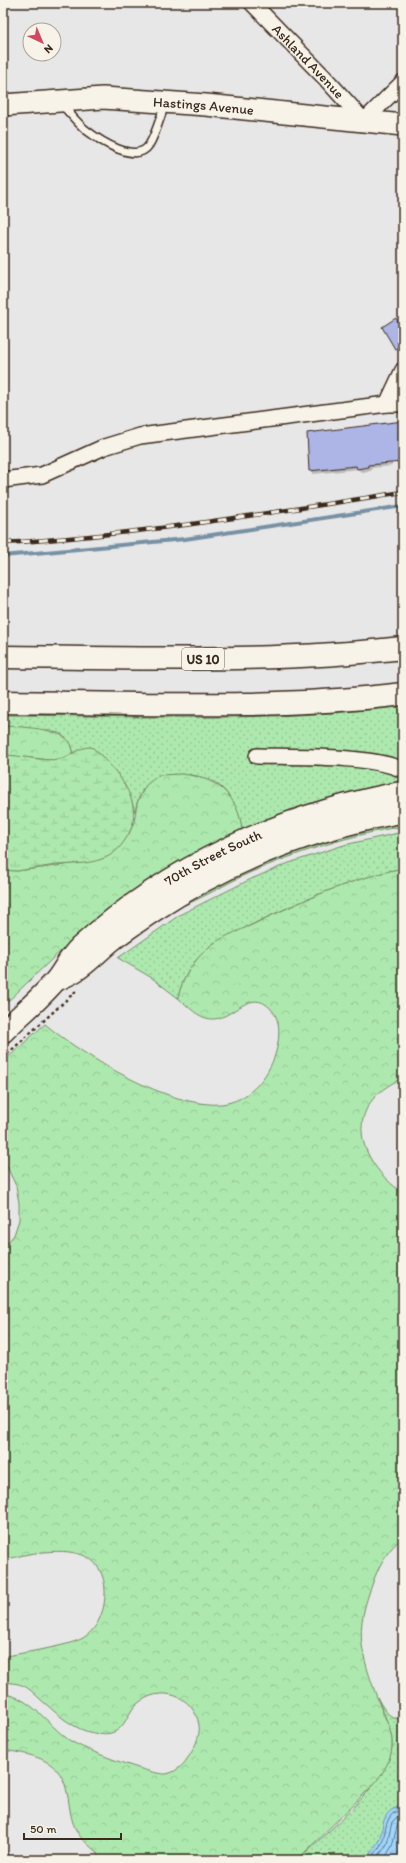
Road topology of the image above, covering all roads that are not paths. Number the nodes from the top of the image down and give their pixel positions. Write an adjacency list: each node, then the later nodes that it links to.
1 (252, 3): 6 (street, Ashland Avenue)
2 (403, 82): 6 (street)
3 (59, 101): 4 (main road, Hastings Avenue); 4 (lane); 5 (main road, Hastings Avenue)
4 (166, 102): 6 (main road, Hastings Avenue)
5 (3, 105)
6 (364, 121): 7 (main road, Hastings Avenue)
7 (403, 125)
8 (403, 370): 9 (street)
9 (387, 404): 10 (street); 11 (street)
10 (403, 404)
11 (3, 480)
12 (403, 648): 13 (highway, US 10)
13 (3, 657)
14 (403, 694): 15 (highway)
15 (3, 702)
16 (258, 756): 17 (street)
17 (403, 770)
18 (403, 792): 20 (main road, 70th Street South)
19 (403, 812): 20 (main road, 70th Street South)
20 (55, 981): 21 (main road, 70th Street South)
21 (3, 1032)

